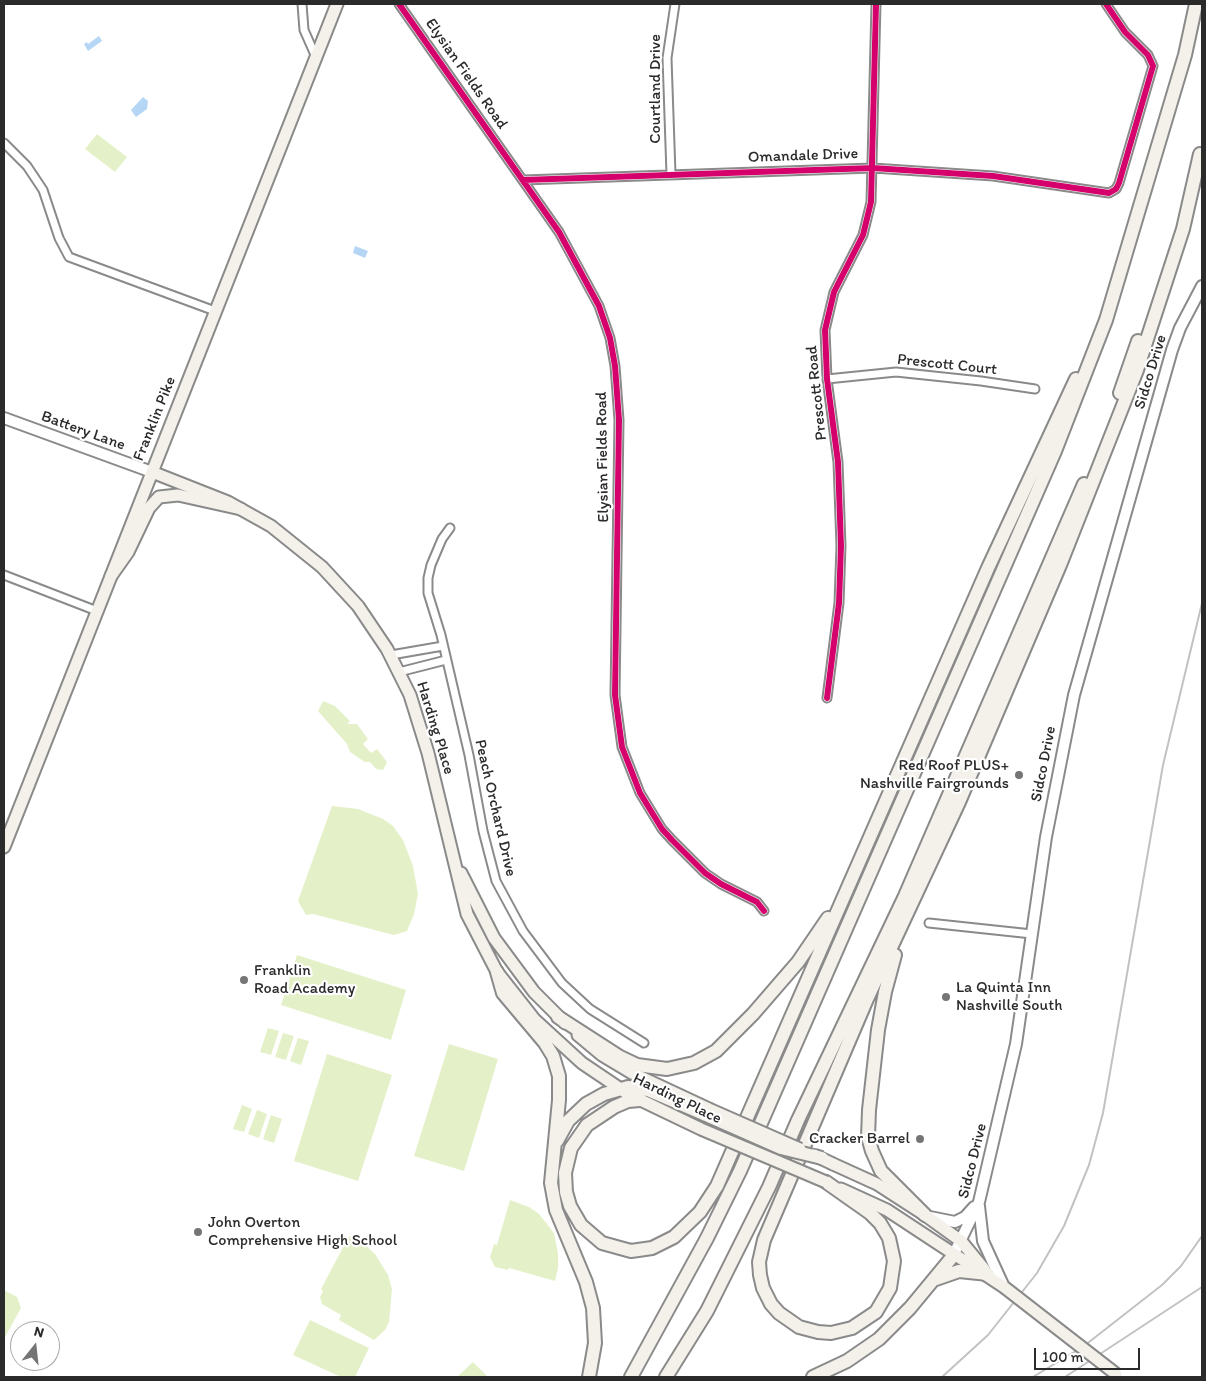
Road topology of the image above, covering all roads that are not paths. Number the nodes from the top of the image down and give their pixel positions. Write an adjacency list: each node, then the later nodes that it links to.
1 (302, 4): 8 (street)
2 (337, 4): 8 (main road, Franklin Pike)
3 (400, 4): 13 (street, Elysian Fields Road)
4 (675, 4): 12 (street, Courtland Drive)
5 (876, 4): 11 (street, Prescott Road)
6 (1106, 4): 11 (street, Omandale Drive)
7 (1196, 4): 14 (highway)
8 (316, 57): 16 (main road, Franklin Pike)
9 (4, 143): 16 (street)
10 (1201, 150): 34 (highway); 56 (highway)
11 (873, 168): 12 (street, Omandale Drive); 17 (street, Prescott Road)
12 (671, 174): 13 (street, Omandale Drive)
13 (523, 180): 35 (street, Elysian Fields Road)
14 (1125, 258): 33 (highway); 55 (highway)
15 (1202, 286): 37 (main road, Sidco Drive)
16 (216, 311): 20 (main road, Franklin Pike)
17 (827, 379): 18 (street, Prescott Court); 30 (street, Prescott Road)
18 (1035, 389)
19 (4, 418): 20 (main road, Battery Lane)
20 (152, 472): 21 (main road, Harding Place); 24 (main road, Franklin Pike)
21 (241, 508): 24 (main road); 27 (main road, Harding Place)
22 (450, 528): 26 (street, Peach Orchard Drive)
23 (4, 575): 25 (street)
24 (111, 576): 25 (main road, Franklin Pike)
25 (97, 611): 31 (main road, Franklin Pike)
26 (443, 646): 27 (street); 28 (street, Peach Orchard Drive)
27 (391, 655): 29 (main road, Harding Place)
28 (446, 660): 29 (street); 40 (street, Peach Orchard Drive)
29 (399, 672): 32 (main road, Harding Place)
30 (827, 698)
31 (4, 847)
32 (450, 851): 38 (main road, Harding Place); 39 (main road, Harding Place)
33 (858, 866): 39 (highway); 42 (highway)
34 (912, 903): 46 (highway); 48 (highway)
35 (764, 911)
36 (930, 923): 37 (street)
37 (1032, 934): 47 (main road, Sidco Drive)
38 (497, 972): 41 (main road, Harding Place); 44 (highway)
39 (558, 1017): 43 (main road, Harding Place)
40 (644, 1043)
41 (620, 1089): 42 (main road, Harding Place); 43 (highway); 44 (highway)
42 (640, 1100): 46 (main road, Harding Place, bridge)
43 (707, 1112): 45 (highway, bridge)
44 (552, 1158): 54 (highway)
45 (828, 1161): 48 (main road, Harding Place)
46 (826, 1182): 50 (main road, Harding Place)
47 (980, 1200): 48 (main road); 49 (main road, Sidco Drive); 51 (main road)
48 (925, 1215): 49 (main road, Harding Place)
49 (961, 1241): 50 (main road, Sidco Drive); 51 (main road, Harding Place)
50 (953, 1256): 51 (main road, Harding Place); 52 (highway)
51 (991, 1272): 52 (highway); 53 (main road, Harding Place, bridge)
52 (933, 1280): 57 (highway)
53 (1118, 1376)
54 (589, 1377)
55 (631, 1377)
56 (666, 1377)
57 (813, 1377)

